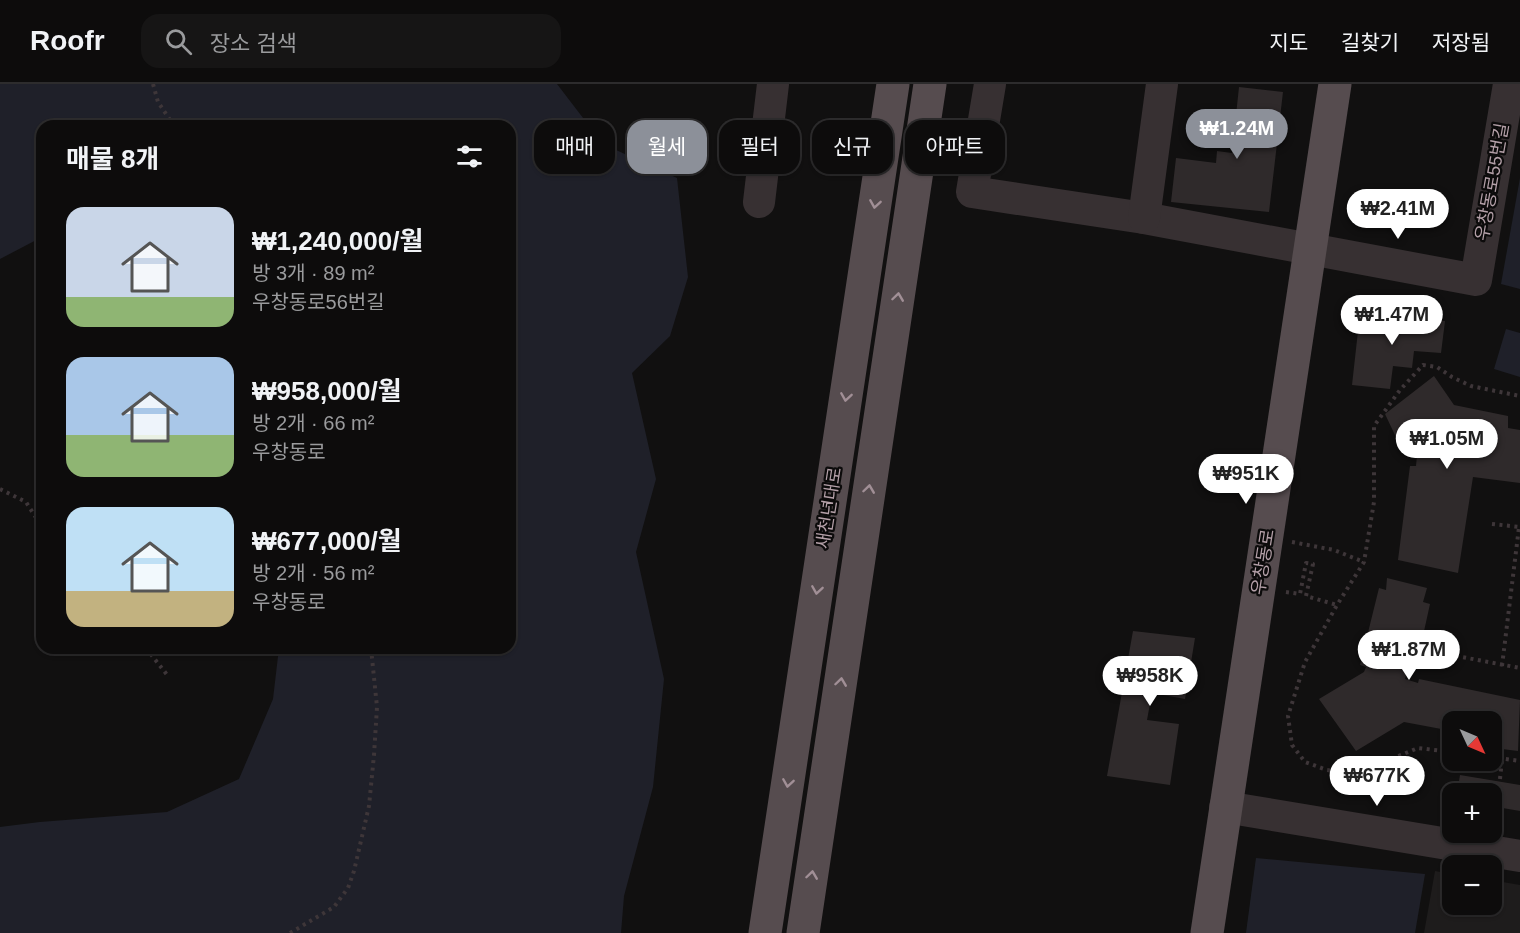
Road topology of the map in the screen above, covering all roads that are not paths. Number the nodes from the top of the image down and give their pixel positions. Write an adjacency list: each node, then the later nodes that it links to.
1 (773, 84): 8 (street)
2 (893, 84): 13 (main road, 새천년대로, one-way to 13)
3 (930, 84): 14 (main road, 새천년대로, one-way to 3)
4 (990, 84): 9 (street)
5 (1162, 84): 9 (street)
6 (1335, 84): 10 (main road, 우창동로)
7 (1509, 84): 10 (street, 우창동로55번길)
8 (759, 202)
9 (1144, 218): 10 (street)
10 (1311, 248): 11 (main road, 우창동로)
11 (1225, 807): 12 (street); 15 (main road, 우창동로)
12 (1520, 856)
13 (765, 933)
14 (803, 933)
15 (1207, 933)

